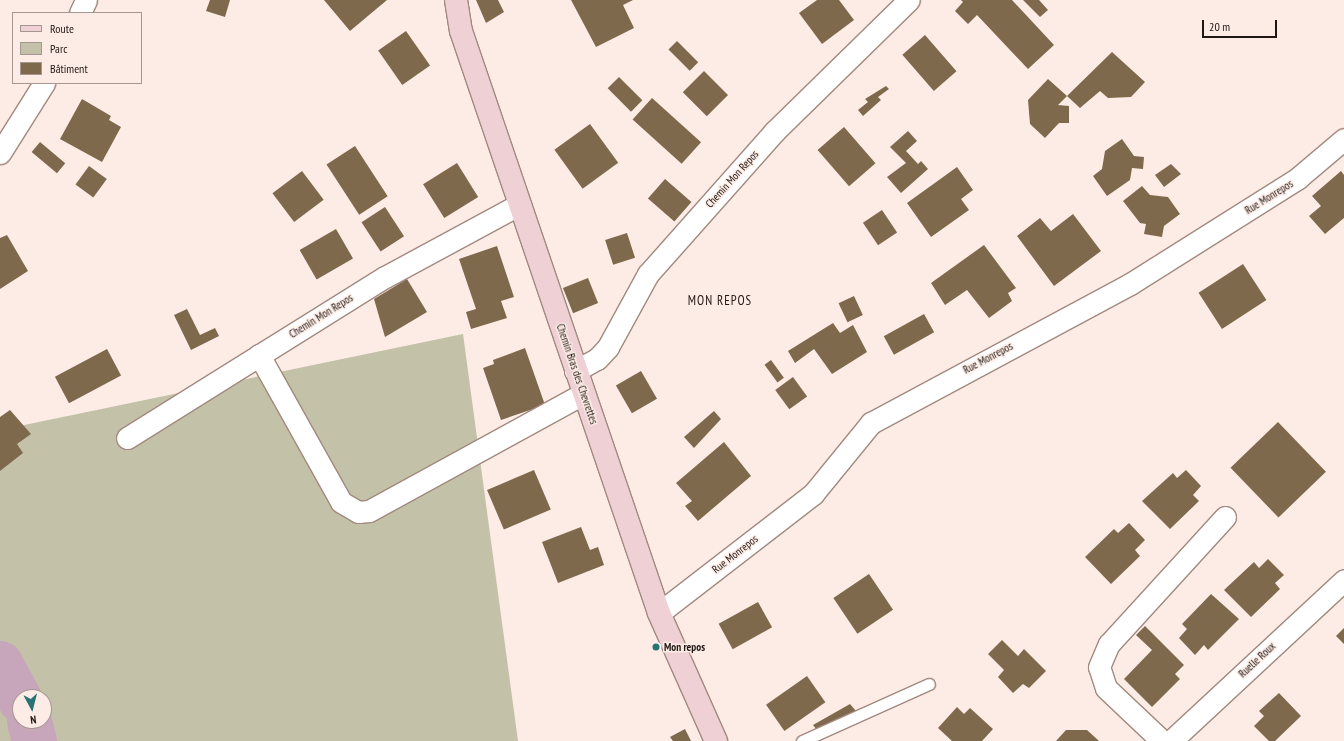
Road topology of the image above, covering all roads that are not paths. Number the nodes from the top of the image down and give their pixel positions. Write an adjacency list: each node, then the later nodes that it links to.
1 (86, 0): 4 (street)
2 (456, 0): 8 (main road, Chemin Bras des Chevrettes)
3 (909, 0): 10 (street, Chemin Mon Repos)
4 (80, 12)
5 (43, 84): 7 (street)
6 (1344, 139): 15 (street, Rue Monrepos)
7 (0, 153)
8 (520, 204): 9 (street, Chemin Mon Repos); 10 (main road, Chemin Bras des Chevrettes)
9 (259, 355): 11 (street); 12 (street, Chemin Mon Repos)
10 (575, 371): 11 (main road, Chemin Bras des Chevrettes)
11 (583, 394): 15 (main road, Chemin Bras des Chevrettes)
12 (127, 438)
13 (1225, 517): 19 (street)
14 (1344, 580): 20 (street, Ruelle Roux)
15 (660, 613): 17 (main road, Chemin Bras des Chevrettes)
16 (929, 684): 18 (lane)
17 (716, 741)
18 (802, 741)
19 (1162, 741)
20 (1170, 741)

